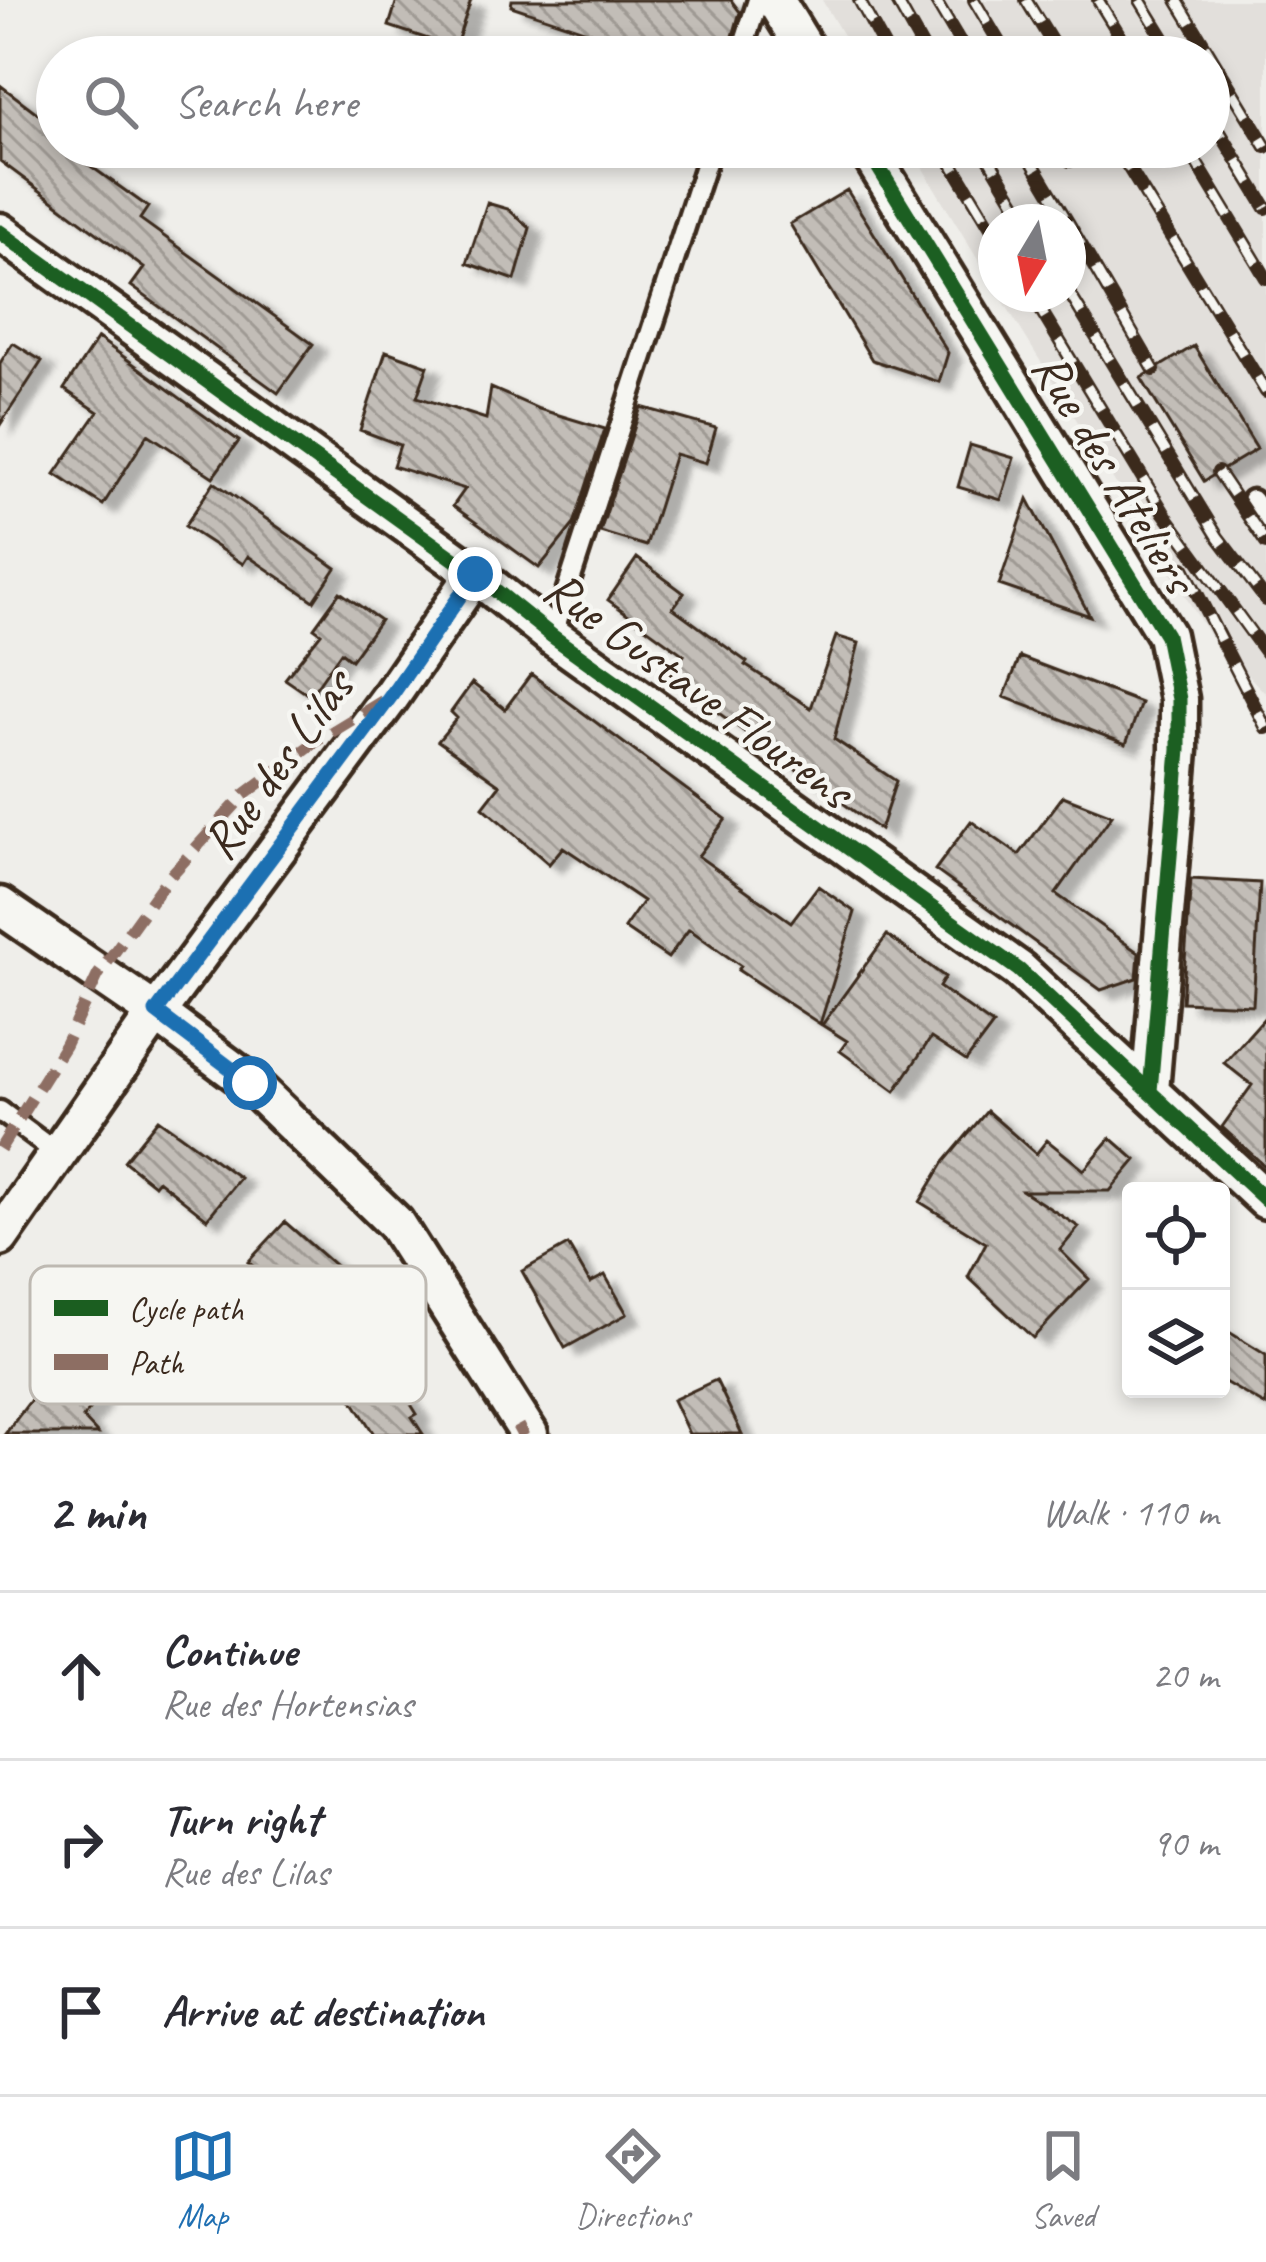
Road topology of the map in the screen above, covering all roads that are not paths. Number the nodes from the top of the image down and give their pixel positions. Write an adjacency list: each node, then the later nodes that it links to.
1 (758, 0): 3 (lane)
2 (775, 0): 4 (street)
3 (747, 36)
4 (797, 36)
5 (704, 168): 11 (lane)
6 (879, 168): 14 (street, Rue des Ateliers)
7 (0, 232): 10 (street, Rue Gustave Flourens)
8 (1252, 500): 9 (lane)
9 (1266, 519)
10 (475, 574): 11 (street, Rue Gustave Flourens); 13 (street, Rue des Lilas)
11 (552, 637): 14 (street, Rue Gustave Flourens)
12 (0, 907): 13 (street)
13 (156, 1012): 16 (street, Rue des Lilas); 19 (street)
14 (1150, 1091): 17 (street, Rue Gustave Flourens)
15 (0, 1112): 16 (lane)
16 (58, 1154): 18 (street, Rue des Lilas)
17 (1266, 1200)
18 (0, 1238)
19 (422, 1266)
20 (426, 1272): 21 (street)
21 (529, 1434)

